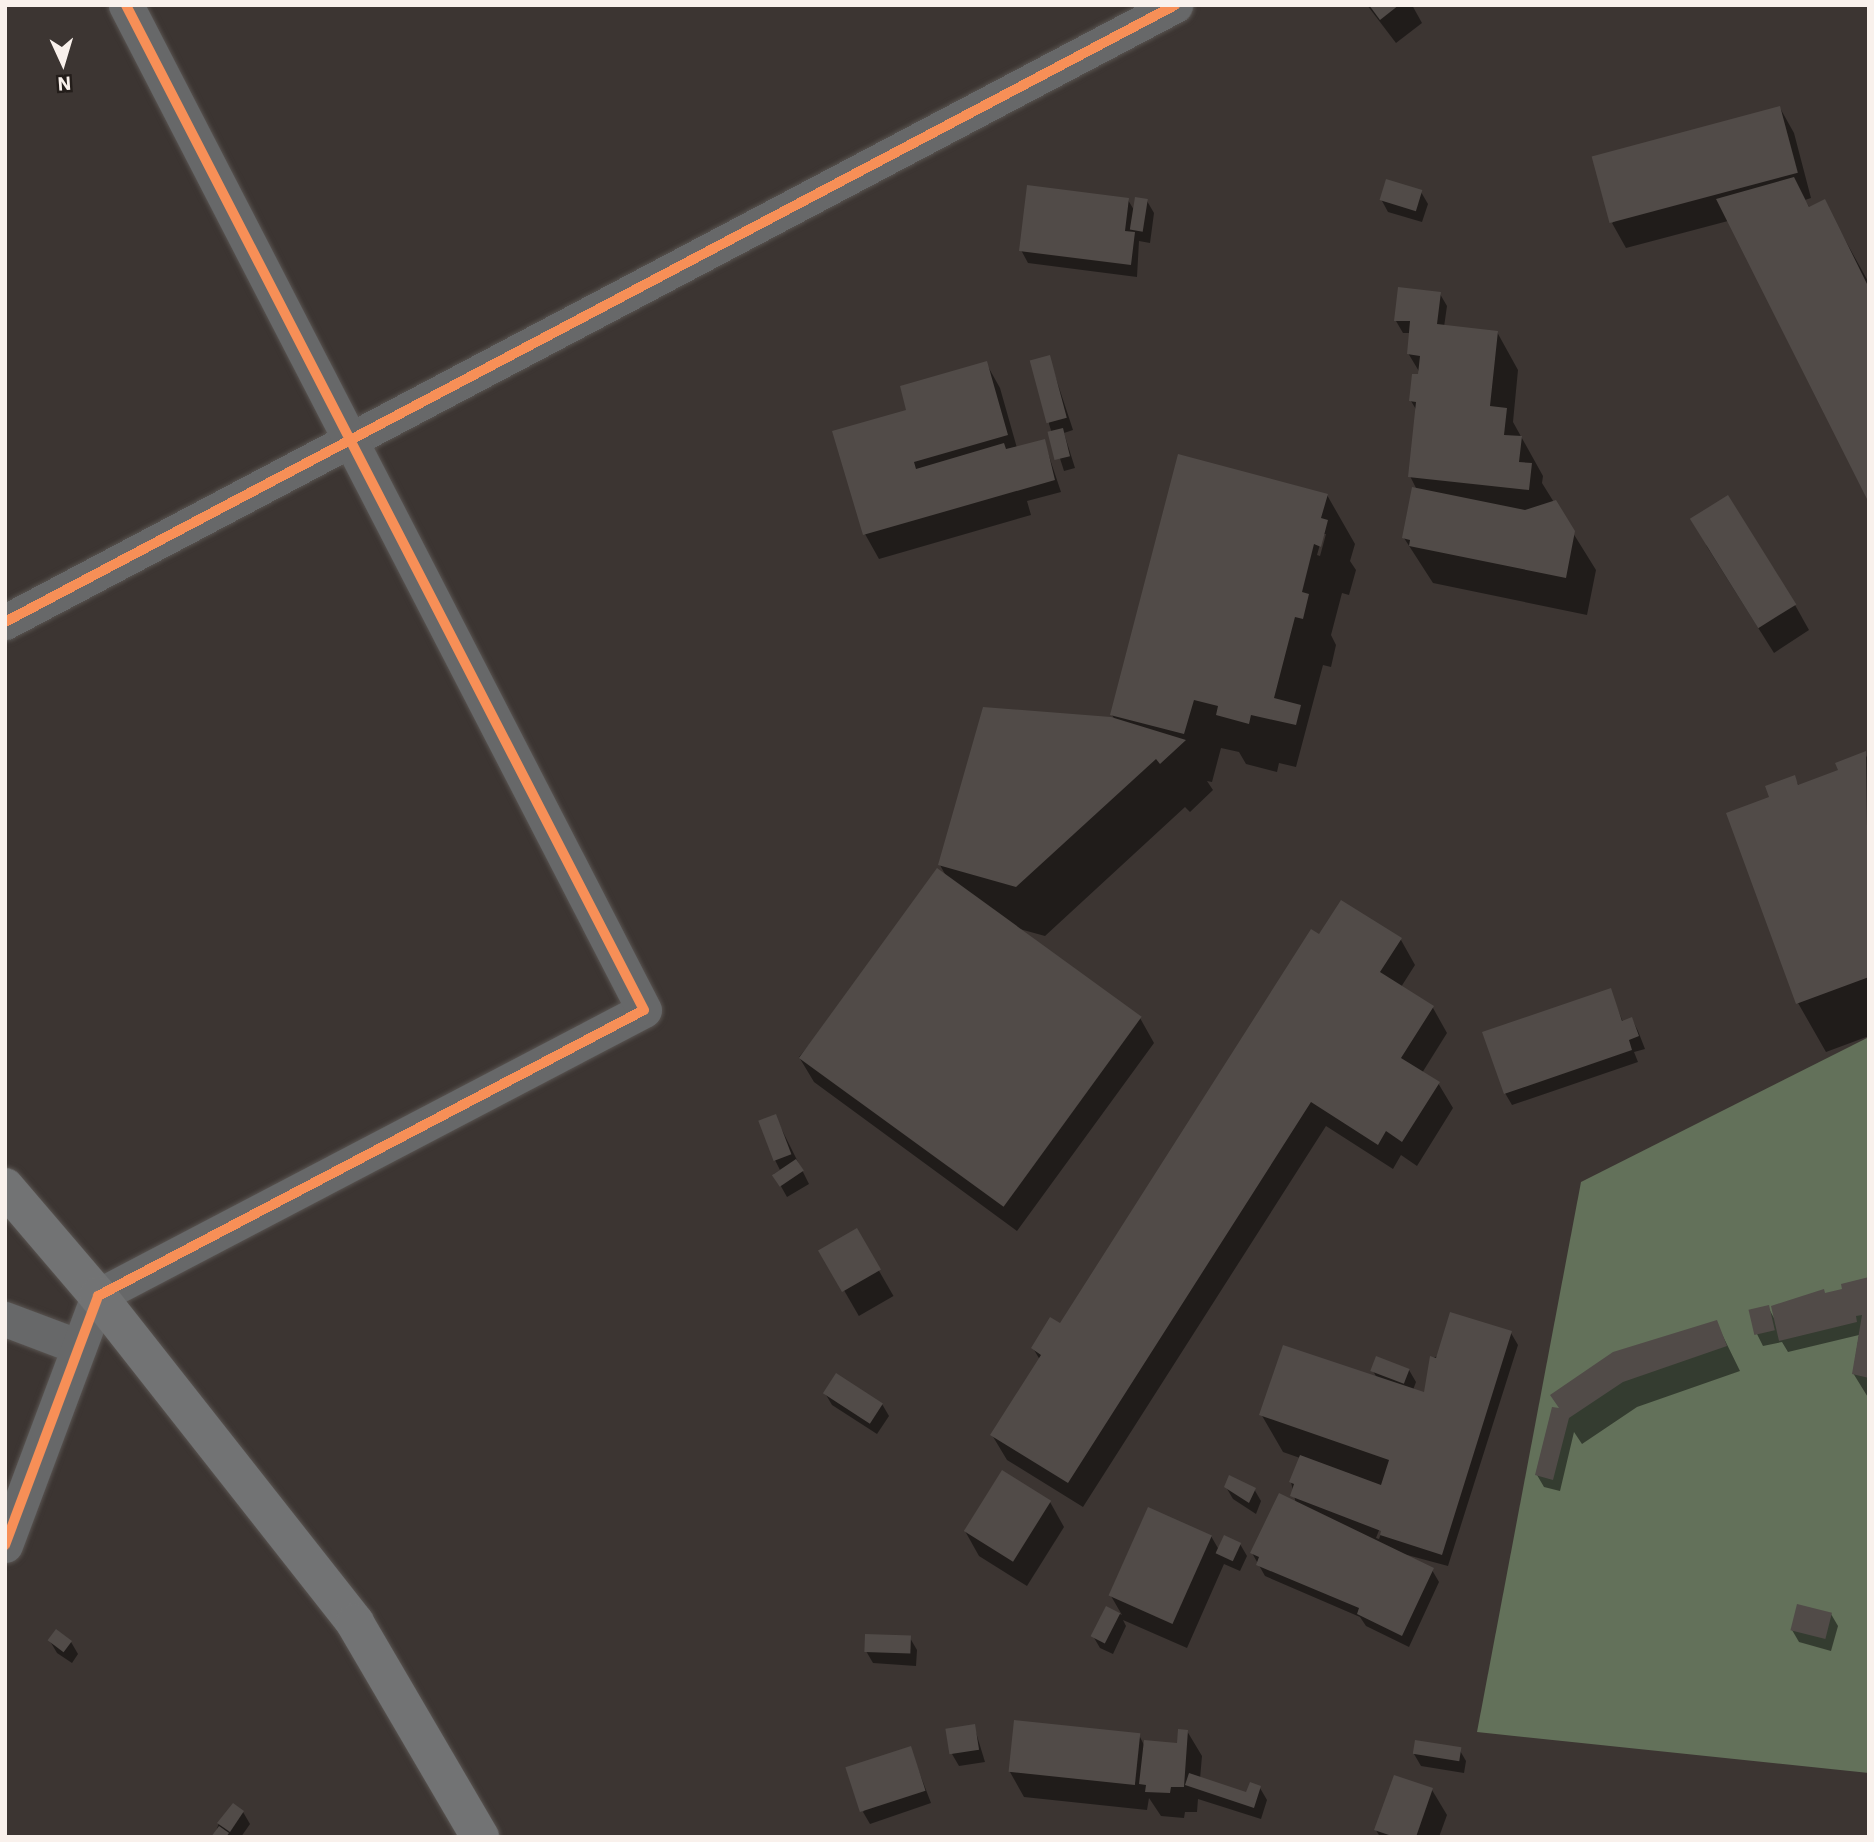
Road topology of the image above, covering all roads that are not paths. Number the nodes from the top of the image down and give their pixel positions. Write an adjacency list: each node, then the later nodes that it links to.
1 (127, 5): 3 (street)
2 (1175, 5): 3 (street)
3 (350, 440): 4 (street); 6 (street)
4 (5, 622)
5 (5, 1187): 6 (street)
6 (98, 1296): 8 (street); 10 (street)
7 (5, 1318): 8 (street)
8 (79, 1347): 9 (street)
9 (5, 1545)
10 (481, 1837)

